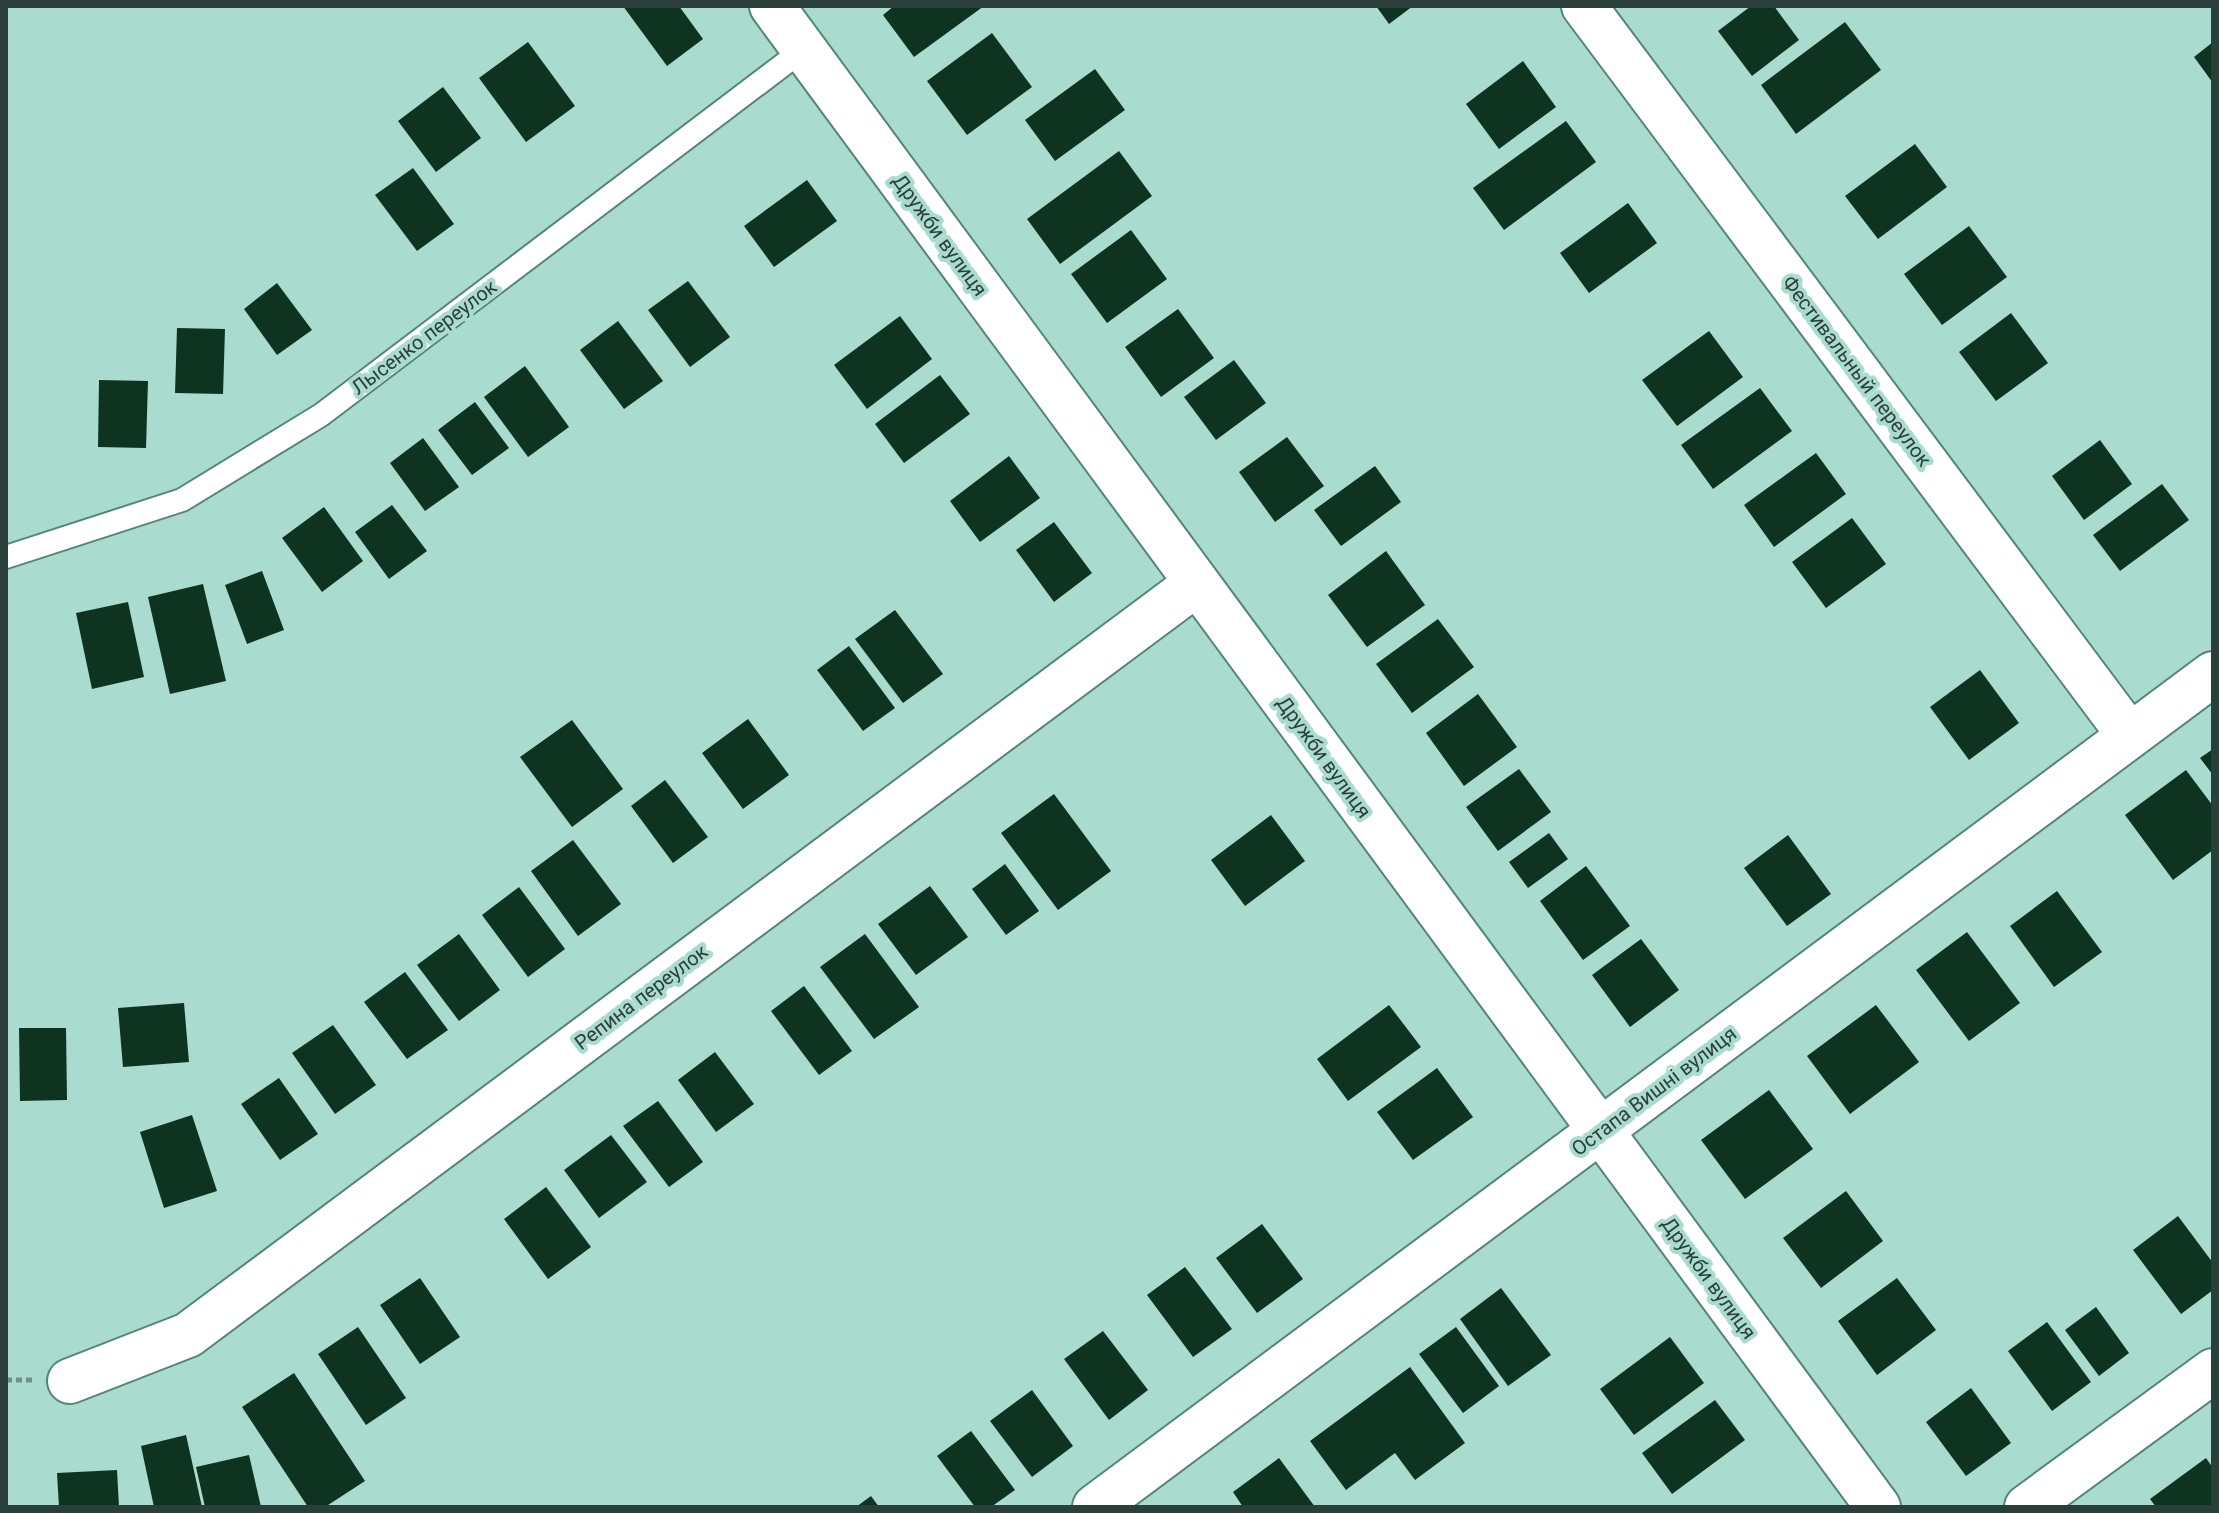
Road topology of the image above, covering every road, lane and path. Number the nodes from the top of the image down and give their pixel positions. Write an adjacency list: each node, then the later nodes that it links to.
1 (772, 6): 3 (street, Дружби вулиця)
2 (1584, 6): 7 (street, Фестивальный переулок)
3 (804, 49): 4 (lane, Лысенко переулок); 5 (street, Дружби вулиця)
4 (6, 557)
5 (1196, 584): 8 (street, Дружби вулиця); 10 (street, Репина переулок)
6 (2213, 674): 7 (street, Остапа Вишні вулиця)
7 (2130, 736): 8 (street, Остапа Вишні вулиця)
8 (1601, 1131): 11 (street, Остапа Вишні вулиця); 12 (street, Дружби вулиця)
9 (2213, 1371): 13 (street)
10 (70, 1381)
11 (1095, 1507)
12 (1878, 1507)
13 (2027, 1507)

